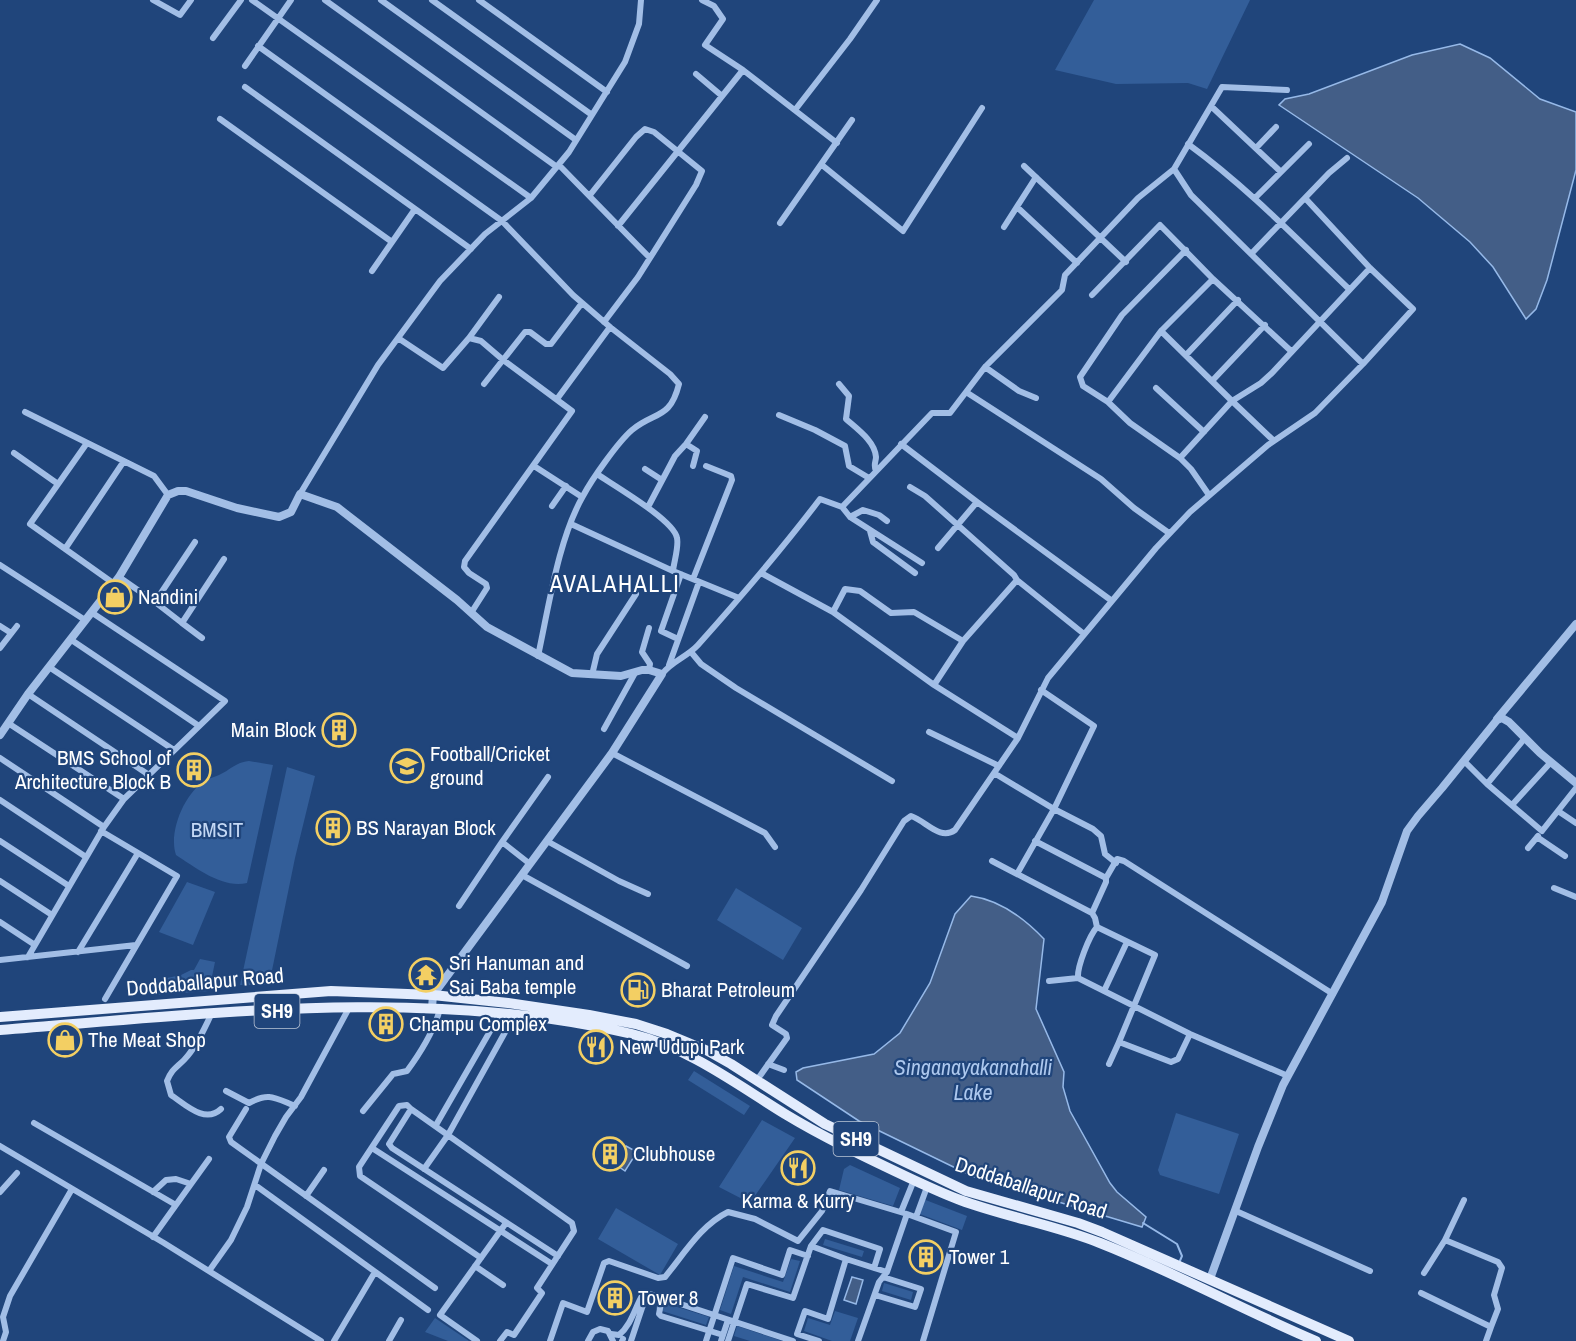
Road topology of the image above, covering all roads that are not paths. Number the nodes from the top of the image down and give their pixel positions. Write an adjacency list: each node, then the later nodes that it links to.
1 (153, 0): 2 (street)
2 (191, 0)
3 (241, 0): 14 (street)
4 (252, 0): 13 (street)
5 (291, 0): 13 (street)
6 (325, 0): 38 (street)
7 (381, 0): 30 (street)
8 (432, 0): 26 (street)
9 (479, 0): 21 (street)
10 (641, 0): 21 (street)
11 (702, 0): 17 (street)
12 (877, 0): 25 (street)
13 (278, 19): 15 (street); 44 (street)
14 (213, 38)
15 (258, 46): 16 (street); 49 (street)
16 (245, 66)
17 (743, 70): 22 (street); 25 (street)
18 (696, 74): 22 (street)
19 (245, 87): 48 (street)
20 (1287, 90): 23 (street)
21 (607, 92): 26 (street)
22 (722, 96): 35 (street)
23 (1212, 107): 32 (street); 34 (street)
24 (982, 108): 37 (street)
25 (795, 110): 31 (street)
26 (592, 115): 30 (street)
27 (220, 119): 55 (street)
28 (852, 120): 31 (street)
29 (1276, 127): 34 (street)
30 (576, 140): 38 (street)
31 (837, 143): 37 (street)
32 (1188, 144): 40 (street); 45 (street)
33 (1309, 144): 41 (street)
34 (1257, 147): 41 (street)
35 (678, 151): 43 (street); 52 (street); 59 (street)
36 (1347, 158): 46 (street)
37 (822, 165): 50 (street)
38 (558, 166): 43 (street); 44 (street)
39 (1024, 166): 42 (street)
40 (1174, 169): 54 (street); 58 (street)
41 (1281, 172): 45 (street)
42 (1036, 177): 47 (street); 54 (street)
43 (590, 195): 52 (street)
44 (531, 198): 49 (street)
45 (1255, 198): 51 (street)
46 (1305, 198): 51 (street); 62 (street)
47 (1017, 207): 53 (street); 61 (street)
48 (415, 209): 55 (street); 56 (street)
49 (502, 221): 56 (street); 69 (street)
50 (780, 223)
51 (1281, 224): 58 (street); 65 (street)
52 (618, 226): 59 (street)
53 (1004, 227)
54 (1100, 238): 60 (street); 61 (street)
55 (392, 242): 63 (street)
56 (471, 249): 75 (street)
57 (1186, 250): 60 (street); 64 (street); 90 (street)
58 (1251, 254): 70 (street)
59 (649, 257): 71 (street)
60 (1126, 262): 66 (street)
61 (1077, 263): 81 (street)
62 (1370, 268): 65 (street); 80 (street)
63 (372, 271)
64 (1214, 279): 68 (street); 74 (street)
65 (1349, 290): 70 (street)
66 (1092, 296)
67 (499, 297): 76 (street)
68 (1238, 300): 72 (street); 78 (street)
69 (582, 303): 71 (street); 79 (street)
70 (1319, 321): 77 (street); 80 (street)
71 (604, 322): 73 (street)
72 (1265, 326): 77 (street); 82 (street)
73 (610, 327): 88 (street); 107 (street)
74 (1161, 331): 78 (street); 90 (street)
75 (398, 338): 76 (street); 113 (street)
76 (468, 338): 79 (street)
77 (1291, 351): 89 (street)
78 (1186, 355): 82 (street)
79 (502, 359): 83 (street); 88 (street)
80 (1363, 364): 95 (street)
81 (985, 367): 86 (street); 87 (street)
82 (1212, 381): 89 (street)
83 (484, 384)
84 (839, 384): 106 (street)
85 (1156, 387): 94 (street)
86 (966, 392): 98 (street); 126 (street)
87 (1036, 398)
88 (557, 399): 102 (street)
89 (1232, 401): 94 (street); 95 (street)
90 (1108, 402): 100 (street)
91 (25, 412): 96 (street)
92 (779, 415): 108 (street)
93 (705, 417): 97 (street)
94 (1204, 432): 100 (street)
95 (1274, 441): 115 (street)
96 (87, 443): 101 (street); 110 (street)
97 (686, 444): 103 (street); 109 (street)
98 (901, 444): 106 (street); 117 (street)
99 (14, 453): 110 (street)
100 (1180, 458): 115 (street)
101 (124, 461): 114 (street); 129 (street)
102 (534, 466): 111 (street); 146 (street)
103 (693, 466)
104 (706, 466): 139 (street)
105 (645, 469): 109 (street)
106 (876, 471): 108 (street)
107 (597, 474): 116 (street); 119 (street)
108 (869, 478): 120 (street)
109 (662, 480): 119 (street)
110 (58, 484): 129 (street)
111 (566, 486): 116 (street); 118 (street)
112 (910, 487): 124 (street)
113 (300, 494): 114 (street); 146 (street)
114 (168, 495): 137 (street)
115 (1209, 495): 126 (street)
116 (582, 496): 123 (street)
117 (977, 502): 124 (street); 142 (street)
118 (552, 506)
119 (648, 507): 133 (street)
120 (842, 507): 121 (street); 134 (street)
121 (850, 517): 122 (street); 125 (street)
122 (887, 521)
123 (571, 524): 133 (street); 161 (street)
124 (958, 526): 128 (street); 138 (street)
125 (869, 531): 131 (street); 135 (street)
126 (1169, 533): 142 (street)
127 (195, 542): 143 (street)
128 (938, 548)
129 (65, 549): 137 (street)
130 (224, 559): 148 (street)
131 (922, 563)
132 (0, 565): 147 (street)
133 (673, 571): 136 (street)
134 (761, 573): 141 (street); 145 (street)
135 (915, 573)
136 (681, 574): 139 (street); 157 (street)
137 (116, 580): 143 (street); 144 (street)
138 (1017, 580): 154 (street); 158 (street)
139 (696, 581): 141 (street); 157 (street)
140 (636, 594): 167 (street)
141 (739, 598): 160 (street)
142 (1112, 601): 154 (street)
143 (155, 602): 148 (street)
144 (91, 612): 147 (street); 173 (street)
145 (833, 612): 158 (street); 168 (street)
146 (471, 613): 161 (street)
147 (85, 620): 156 (street)
148 (182, 623): 155 (street)
149 (1576, 624): 171 (street)
150 (0, 626): 153 (street)
151 (17, 626): 153 (street)
152 (649, 628): 164 (street)
153 (11, 633): 159 (street)
154 (1084, 634): 169 (street)
155 (202, 638)
156 (70, 639): 163 (street); 173 (street)
157 (678, 639): 162 (street)
158 (963, 641): 168 (street)
159 (0, 648)
160 (692, 652): 162 (street); 188 (street)
161 (538, 656): 167 (street)
162 (669, 665): 166 (street)
163 (49, 667): 170 (street); 179 (street)
164 (650, 670): 165 (street); 166 (street)
165 (635, 673): 167 (street); 174 (street)
166 (662, 674): 180 (street)
167 (592, 675)
168 (934, 685): 177 (street)
169 (1041, 690): 177 (street); 195 (street)
170 (28, 694): 172 (street); 186 (street)
171 (1497, 720): 178 (street); 182 (street)
172 (8, 723): 176 (street); 192 (street)
173 (199, 726): 179 (street)
174 (604, 729)
175 (929, 732): 184 (street)
176 (0, 735)
177 (1018, 738): 184 (street)
178 (1525, 738): 183 (street); 190 (street)
179 (174, 750): 186 (street)
180 (612, 753): 202 (street); 205 (street)
181 (0, 758): 198 (street)
182 (1464, 761): 190 (street); 236 (street)
183 (1551, 762): 189 (street); 194 (street)
184 (999, 766): 185 (street)
185 (994, 773): 195 (street); 249 (street)
186 (149, 775): 192 (street)
187 (548, 777): 204 (street)
188 (892, 781)
189 (1576, 783)
190 (1487, 784): 194 (street)
191 (1576, 788): 196 (street)
192 (124, 799): 198 (street)
193 (0, 800): 209 (street)
194 (1512, 806): 199 (street)
195 (1054, 809): 203 (street); 211 (street)
196 (1558, 811): 197 (street); 199 (street)
197 (1576, 823)
198 (102, 829): 207 (street); 209 (street)
199 (1542, 831): 200 (street)
200 (1537, 837): 206 (street); 208 (street)
201 (0, 841): 217 (street)
202 (547, 841): 212 (street); 219 (street)
203 (1035, 841): 213 (street); 215 (street)
204 (502, 842): 212 (street); 221 (street)
205 (775, 847)
206 (1528, 848)
207 (138, 853): 228 (street); 229 (street)
208 (1565, 856)
209 (86, 857): 217 (street)
210 (992, 861): 213 (street)
211 (1116, 862): 215 (street); 236 (street)
212 (530, 864): 214 (street)
213 (1017, 873): 222 (street)
214 (522, 875): 232 (street); 237 (street)
215 (1106, 878): 222 (street)
216 (0, 881): 223 (street)
217 (69, 886): 223 (street)
218 (1554, 888): 220 (street)
219 (648, 894)
220 (1576, 897)
221 (459, 906)
222 (1092, 913): 225 (street)
223 (52, 915): 227 (street)
224 (0, 922): 227 (street)
225 (1097, 927): 226 (street); 233 (street)
226 (1127, 942): 235 (street); 239 (street)
227 (35, 945): 230 (street)
228 (136, 945): 229 (street); 238 (street)
229 (78, 951): 230 (street)
230 (28, 957): 231 (street)
231 (0, 960)
232 (687, 966)
233 (1078, 978): 234 (street); 235 (street)
234 (1049, 981)
235 (1104, 991): 239 (street)
236 (1333, 994): 252 (street)
237 (433, 995): 241 (street); 245 (main road, Doddaballapur Road / SH9); 253 (main road, Doddaballapur Road / SH9)
238 (105, 999)
239 (1135, 1006): 247 (street); 248 (street)
240 (350, 1007): 241 (main road, Doddaballapur Road / SH9); 242 (main road, Doddaballapur Road / SH9); 255 (street)
241 (436, 1009): 243 (main road, Doddaballapur Road / SH9); 259 (street)
242 (211, 1014): 246 (main road, Doddaballapur Road / SH9); 256 (street)
243 (500, 1014): 244 (main road, Doddaballapur Road / SH9); 261 (street)
244 (514, 1016): 262 (street); 270 (main road, Doddaballapur Road / SH9)
245 (0, 1017)
246 (0, 1030)
247 (1190, 1034): 248 (street); 252 (street)
248 (1119, 1042): 250 (street)
249 (768, 1064): 251 (street); 253 (street)
250 (1109, 1064)
251 (784, 1070)
252 (1288, 1076): 280 (street)
253 (757, 1080): 300 (main road, Doddaballapur Road / SH9)
254 (226, 1091): 255 (street)
255 (295, 1106): 266 (street)
256 (221, 1109)
257 (246, 1109): 266 (street)
258 (411, 1109): 261 (street); 264 (street); 267 (street)
259 (363, 1111)
260 (34, 1122): 276 (street)
261 (436, 1125): 262 (street)
262 (448, 1134): 267 (street); 288 (street)
263 (0, 1146): 274 (street)
264 (372, 1148): 284 (street); 290 (street)
265 (209, 1159): 271 (street)
266 (261, 1164): 272 (street); 277 (street)
267 (424, 1169): 283 (street)
268 (324, 1170): 277 (street)
269 (17, 1173): 275 (street)
270 (914, 1180): 273 (main road, Doddaballapur Road / SH9); 281 (street)
271 (191, 1184): 276 (street); 279 (street)
272 (255, 1185): 296 (street); 297 (street)
273 (927, 1187): 282 (street); 330 (main road, Doddaballapur Road / SH9)
274 (72, 1189): 285 (street); 317 (street)
275 (0, 1192)
276 (153, 1192): 279 (street)
277 (306, 1196): 302 (street)
278 (1464, 1200): 286 (street)
279 (176, 1205): 285 (street)
280 (1236, 1211): 295 (street); 300 (street)
281 (904, 1213): 282 (street); 298 (street); 323 (street)
282 (916, 1217): 329 (street)
283 (506, 1223): 284 (street); 288 (street)
284 (499, 1232): 290 (street); 292 (street)
285 (153, 1237): 296 (street)
286 (1445, 1240): 299 (street); 311 (street)
287 (811, 1246): 289 (street); 291 (street); 294 (street)
288 (558, 1256): 292 (street)
289 (808, 1256): 308 (street); 310 (street)
290 (481, 1258): 293 (street)
291 (846, 1258): 294 (street); 315 (street)
292 (552, 1264): 322 (street)
293 (475, 1266): 301 (street); 321 (street)
294 (874, 1268): 298 (street)
295 (1370, 1270)
296 (209, 1271): 318 (street)
297 (375, 1272): 307 (street); 319 (street)
298 (885, 1274): 305 (street); 305 (street)
299 (1424, 1274)
300 (1210, 1279): 331 (main road, Doddaballapur Road / SH9)
301 (503, 1285)
302 (435, 1288)
303 (647, 1293): 306 (street); 313 (street); 325 (street)
304 (1421, 1293): 311 (street)
305 (875, 1295): 328 (street)
306 (662, 1298): 308 (street); 312 (street)
307 (428, 1310)
308 (714, 1315): 310 (street); 312 (street)
309 (401, 1320): 320 (street)
310 (732, 1321): 314 (street); 315 (street)
311 (1491, 1327): 332 (street)
312 (710, 1331): 314 (street); 326 (street)
313 (612, 1338): 324 (street)
314 (726, 1339): 327 (street)
315 (795, 1339): 316 (street)
316 (816, 1340)
317 (3, 1341)
318 (321, 1341)
319 (334, 1341)
320 (389, 1341)
321 (477, 1341)
322 (500, 1341)
323 (550, 1341)
324 (588, 1341)
325 (631, 1341)
326 (706, 1341)
327 (739, 1341)
328 (858, 1341)
329 (923, 1341)
330 (1316, 1341)
331 (1349, 1341)
332 (1486, 1341)

